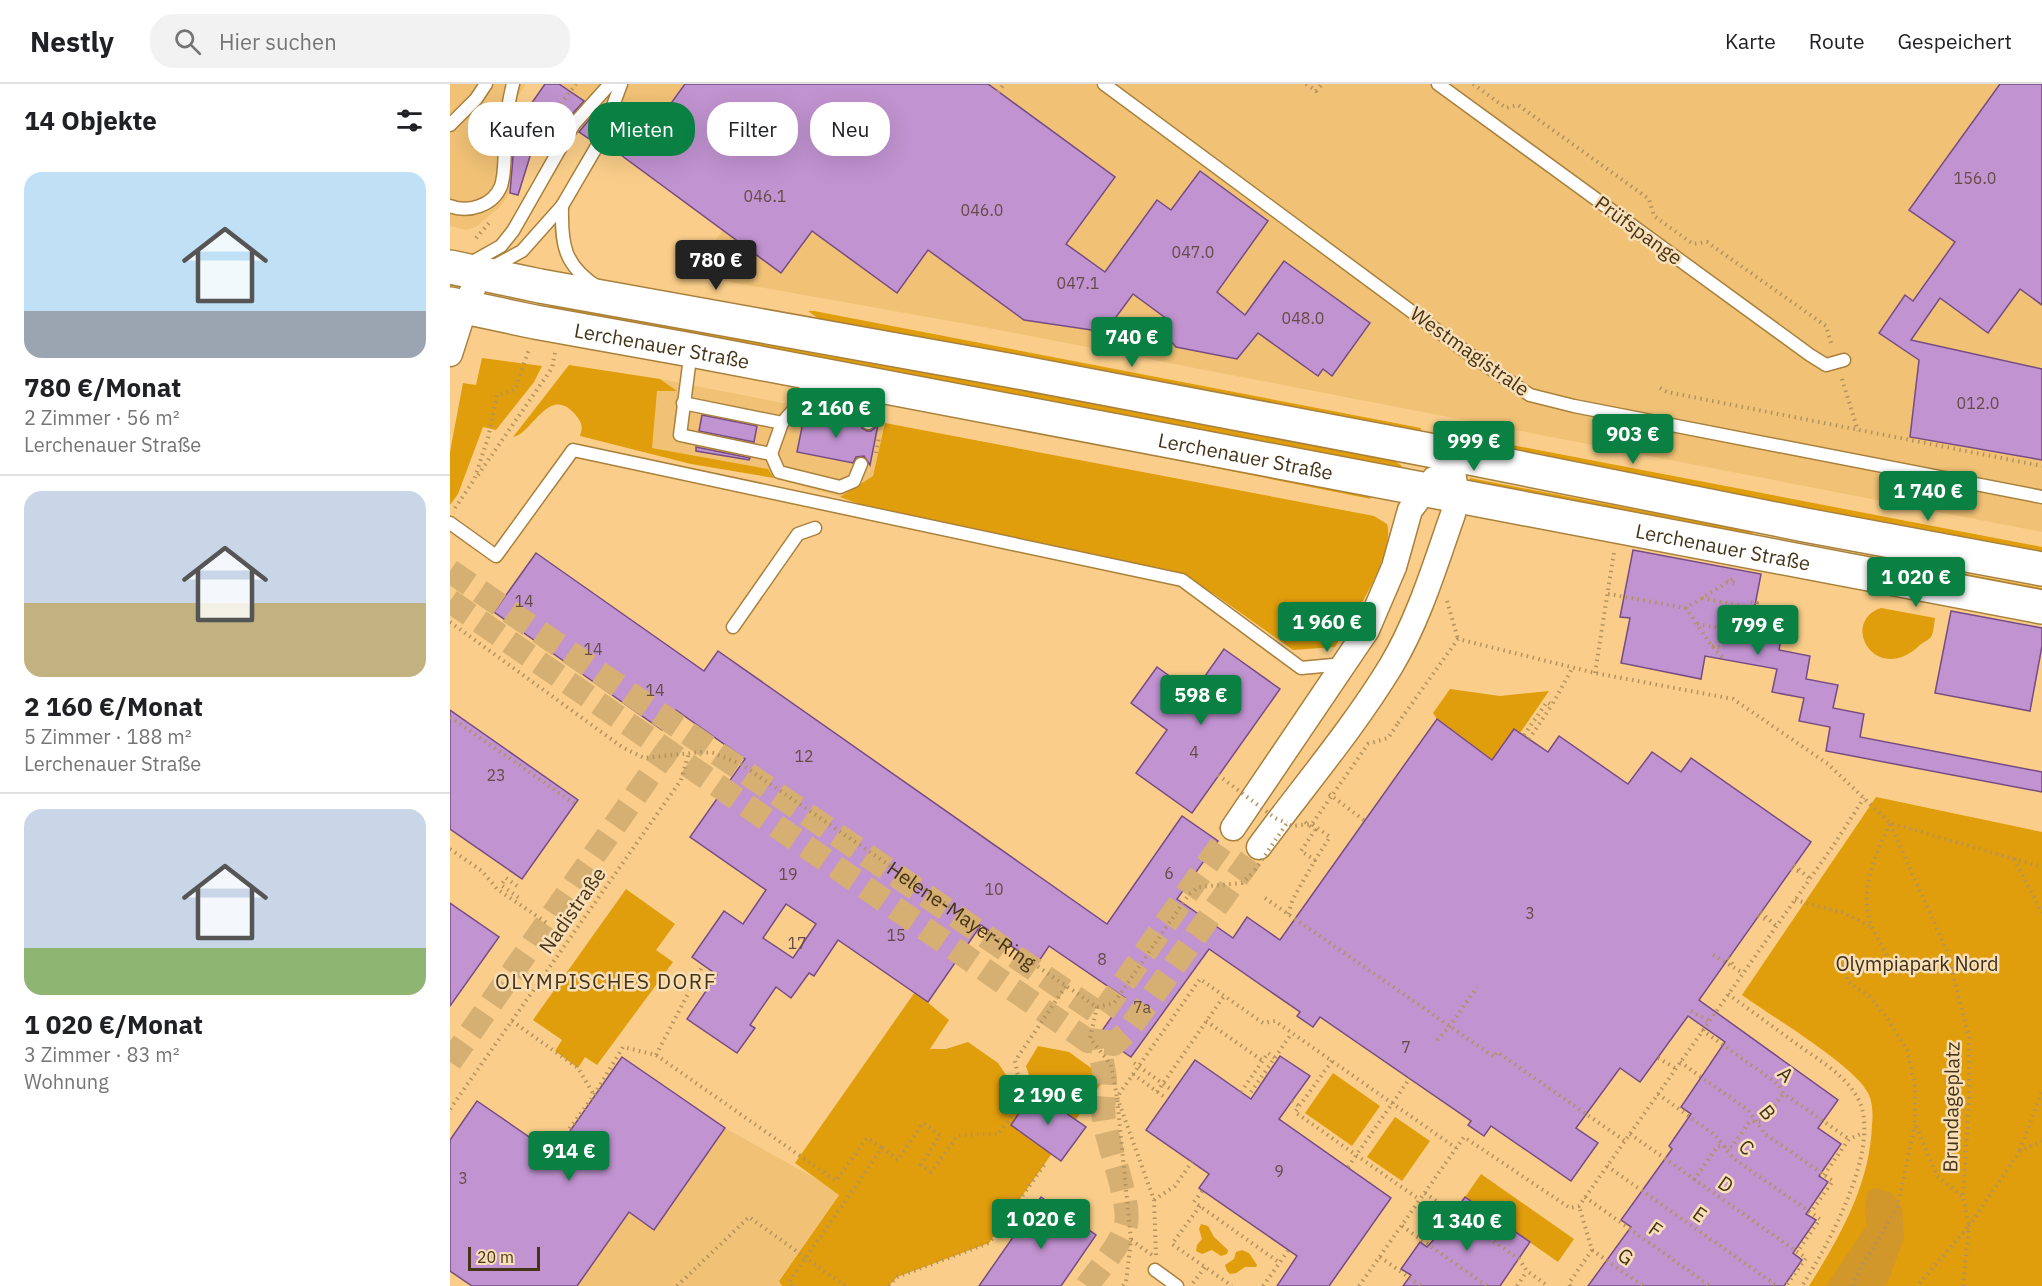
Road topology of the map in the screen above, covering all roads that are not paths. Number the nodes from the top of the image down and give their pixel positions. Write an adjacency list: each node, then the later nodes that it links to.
1 (486, 84): 7 (lane)
2 (513, 84): 8 (lane)
3 (610, 84): 10 (lane)
4 (621, 84): 9 (lane)
5 (1104, 84): 24 (lane, Westmagistrale)
6 (1438, 84): 14 (lane, Prüfspange)
7 (450, 125)
8 (450, 206)
9 (562, 206): 10 (lane); 11 (lane)
10 (459, 283): 11 (main road, Lerchenauer Straße); 12 (main road, Lerchenauer Straße); 13 (street)
11 (618, 299): 21 (main road, Lerchenauer Straße)
12 (691, 350): 15 (main road, Lerchenauer Straße); 17 (lane)
13 (450, 354)
14 (1844, 360)
15 (808, 373): 16 (main road, Lerchenauer Straße); 18 (lane)
16 (877, 386): 19 (lane); 23 (main road, Lerchenauer Straße)
17 (683, 403): 18 (lane); 20 (lane)
18 (782, 423): 20 (lane)
19 (868, 423)
20 (771, 454): 22 (lane)
21 (1450, 454): 23 (street); 27 (main road, Lerchenauer Straße)
22 (861, 464)
23 (1442, 493): 27 (main road, Lerchenauer Straße); 31 (street); 32 (street)
24 (2042, 497)
25 (450, 523): 31 (lane)
26 (815, 528): 30 (lane)
27 (1803, 543): 28 (main road, Lerchenauer Straße); 29 (main road, Lerchenauer Straße)
28 (2042, 569)
29 (2042, 607)
30 (733, 627)
31 (1346, 664): 32 (street); 33 (street)
32 (1363, 708): 34 (street)
33 (1233, 828)
34 (1257, 858)
35 (1155, 1264): 36 (lane)
36 (1177, 1286)

